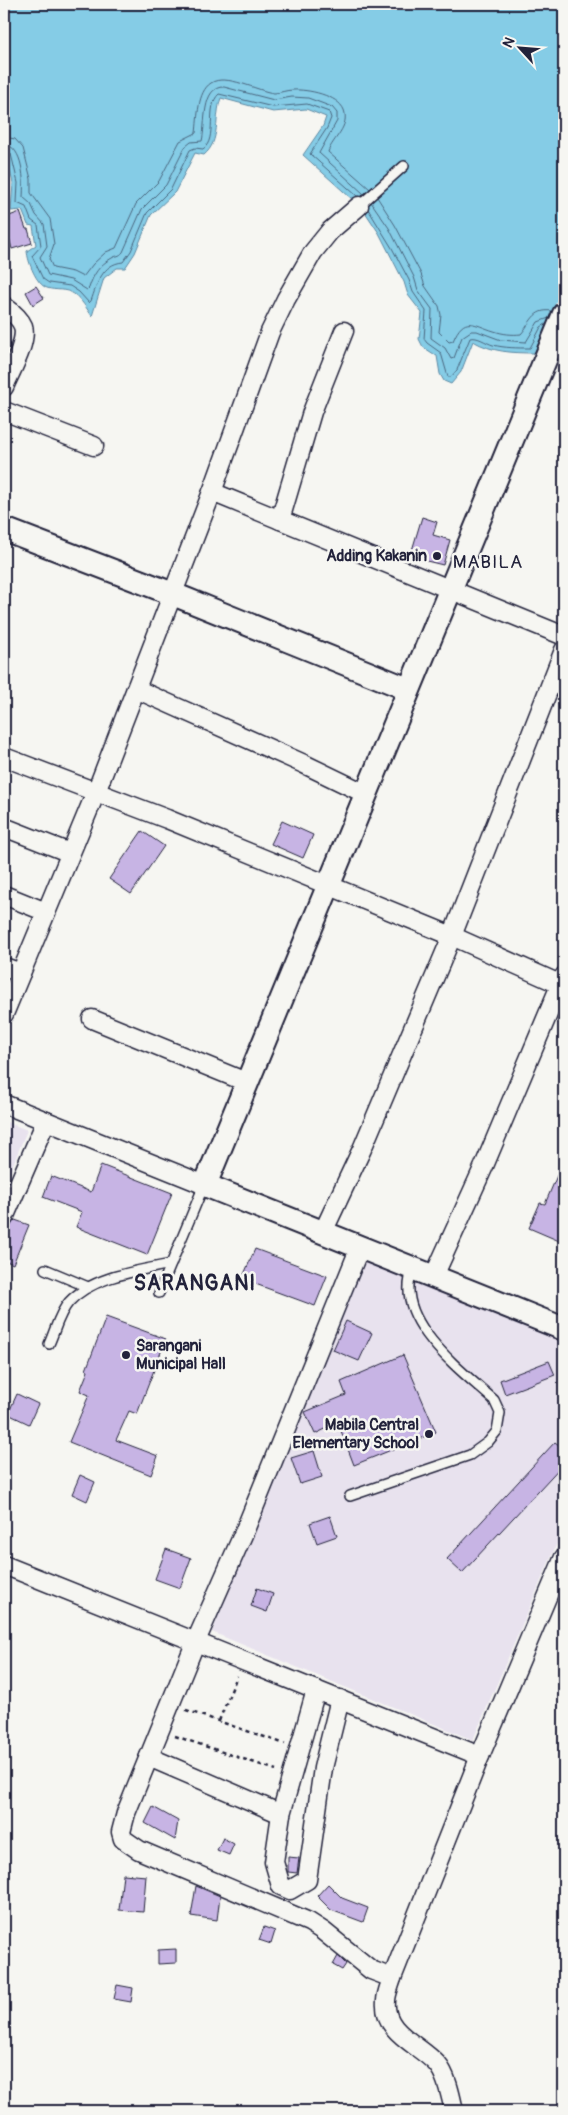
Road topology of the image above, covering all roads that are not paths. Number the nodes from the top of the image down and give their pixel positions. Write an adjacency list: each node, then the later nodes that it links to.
1 (404, 166): 2 (lane)
2 (359, 206): 9 (street)
3 (4, 306): 6 (street)
4 (564, 314): 12 (street)
5 (344, 331): 10 (street)
6 (4, 387)
7 (4, 411): 8 (street)
8 (94, 446)
9 (212, 492): 10 (street); 13 (street)
10 (280, 520): 12 (street)
11 (4, 529): 13 (street)
12 (450, 590): 14 (street); 17 (street)
13 (173, 594): 16 (street); 17 (street)
14 (564, 636)
15 (564, 650): 26 (street)
16 (136, 689): 19 (street); 20 (street)
17 (408, 689): 20 (street)
18 (4, 757): 19 (street)
19 (96, 792): 22 (street); 23 (street)
20 (366, 794): 23 (street)
21 (4, 827): 22 (street)
22 (70, 854): 25 (street)
23 (328, 886): 26 (street); 32 (street)
24 (4, 895): 25 (street)
25 (46, 912): 28 (street)
26 (452, 936): 29 (street); 37 (street)
27 (4, 967): 28 (street)
28 (21, 973): 30 (street)
29 (563, 982): 41 (street)
30 (4, 1014)
31 (92, 1019): 32 (street)
32 (246, 1082): 35 (street)
33 (4, 1104): 34 (street)
34 (46, 1121): 35 (street); 36 (street)
35 (204, 1185): 37 (street); 39 (lane)
36 (4, 1218)
37 (323, 1232): 38 (street)
38 (360, 1247): 41 (street); 49 (street)
39 (171, 1264): 42 (lane); 43 (lane)
40 (45, 1269): 42 (lane)
41 (423, 1272): 44 (street); 46 (lane)
42 (88, 1287): 45 (lane)
43 (159, 1293)
44 (564, 1329)
45 (49, 1344)
46 (350, 1496)
47 (564, 1557): 52 (street)
48 (4, 1565): 49 (street)
49 (196, 1641): 50 (street); 53 (street)
50 (316, 1690): 51 (street); 54 (street)
51 (340, 1699): 52 (street); 54 (street)
52 (480, 1756): 55 (street)
53 (149, 1757): 54 (street); 55 (street)
54 (281, 1814)
55 (392, 1978): 56 (street)
56 (454, 2111)

